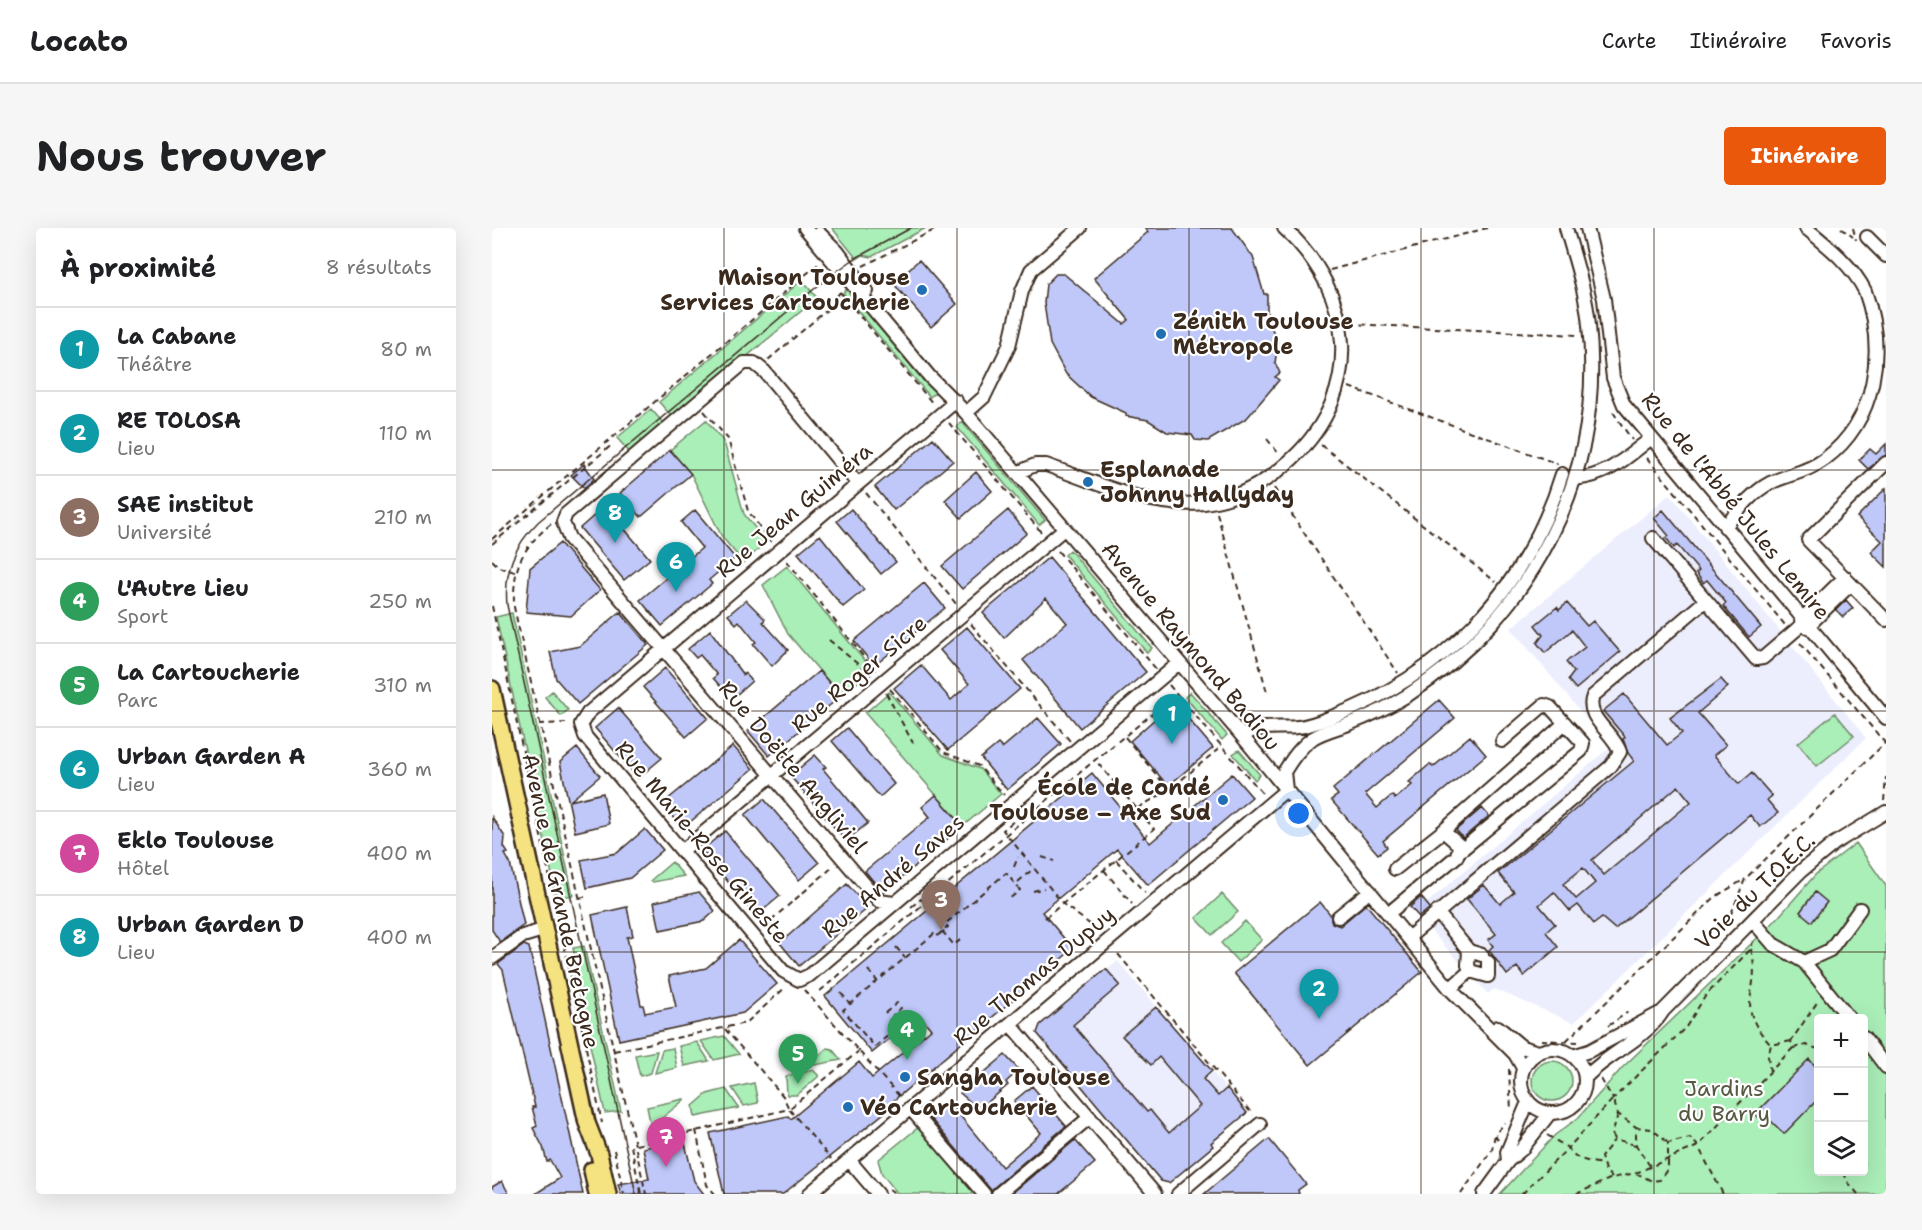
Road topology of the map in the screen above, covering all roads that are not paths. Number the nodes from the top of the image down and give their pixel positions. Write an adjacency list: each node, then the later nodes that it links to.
1 (805, 228): 10 (street, Avenue Raymond Badiou)
2 (814, 228): 10 (street, Avenue Raymond Badiou)
3 (1080, 228): 11 (street)
4 (1284, 228): 14 (street)
5 (1566, 228): 16 (street)
6 (1587, 228): 12 (street, Rue de l'Abbé Jules Lemire)
7 (1806, 228): 18 (street)
8 (1867, 237): 9 (street)
9 (1886, 256)
10 (956, 402): 11 (street, Avenue Raymond Badiou); 17 (street, Rue Jean Guiméra)
11 (966, 413): 14 (street, Avenue Raymond Badiou)
12 (1650, 439): 16 (street); 18 (street, Rue de l'Abbé Jules Lemire)
13 (1886, 463): 21 (street)
14 (1017, 473): 19 (street, Avenue Raymond Badiou)
15 (1562, 474): 31 (street)
16 (1576, 475): 34 (street)
17 (858, 484): 25 (street, Rue Jean Guiméra); 25 (street, Rue Doëtte Angliviel)
18 (1725, 528): 24 (street, Rue de l'Abbé Jules Lemire)
19 (1064, 529): 26 (street, Avenue Raymond Badiou); 33 (street, Rue Roger Sicre)
20 (1653, 538): 22 (street)
21 (1848, 581): 23 (street); 24 (street)
22 (1705, 601): 24 (street); 43 (street)
23 (1886, 620)
24 (1804, 623): 28 (street, Rue de l'Abbé Jules Lemire)
25 (664, 648): 30 (street, Rue Jean Guiméra); 33 (street, Rue Doëtte Angliviel)
26 (1179, 663): 31 (street, Avenue Raymond Badiou); 41 (street, Rue André Saves)
27 (492, 688): 47 (main road, Avenue de Grande Bretagne)
28 (1886, 718)
29 (1565, 723): 32 (street); 36 (street); 38 (street)
30 (579, 724): 37 (street, Rue Marie-Rose Gineste)
31 (1242, 736): 34 (street, Avenue Raymond Badiou)
32 (1502, 741)
33 (772, 775): 37 (street, Rue Roger Sicre); 41 (street, Rue Doëtte Angliviel)
34 (1286, 790): 40 (street, Avenue Raymond Badiou); 57 (street, Rue Thomas Dupuy)
35 (1885, 808): 46 (street, Voie du T.O.E.C.)
36 (1443, 831): 38 (street); 39 (street)
37 (682, 851): 53 (street, Rue Marie-Rose Gineste)
38 (1460, 851): 44 (street)
39 (1395, 869)
40 (1366, 894): 44 (street, Avenue Raymond Badiou); 45 (street)
41 (894, 903): 53 (street, Rue André Saves)
42 (1860, 909): 51 (street)
43 (1437, 912): 48 (street); 49 (street)
44 (1391, 915): 48 (street, Avenue Raymond Badiou)
45 (1338, 917)
46 (1753, 921): 51 (street); 55 (street, Voie du T.O.E.C.)
47 (543, 930): 50 (street); 69 (main road, Avenue de Grande Bretagne)
48 (1410, 936): 54 (street, Avenue Raymond Badiou)
49 (1469, 951): 52 (street); 52 (street)
50 (492, 958)
51 (1804, 962): 56 (street)
52 (1470, 971): 54 (street)
53 (796, 983)
54 (1453, 986): 59 (street, Avenue Raymond Badiou)
55 (1663, 1011): 61 (street, Voie du T.O.E.C.); 64 (street, Voie du T.O.E.C.)
56 (1846, 1014)
57 (1010, 1024): 66 (street, Rue Thomas Dupuy); 68 (street)
58 (1868, 1044): 62 (street)
59 (1519, 1051): 60 (street, Avenue Raymond Badiou); 63 (street, Avenue Raymond Badiou)
60 (1538, 1052): 61 (street); 63 (street)
61 (1573, 1056): 64 (street)
62 (1886, 1067)
63 (1523, 1068): 65 (street)
64 (1585, 1078): 67 (street)
65 (1528, 1102): 67 (street); 72 (street)
66 (910, 1108): 71 (street, Rue Thomas Dupuy); 77 (street)
67 (1550, 1113): 72 (street)
68 (1090, 1117): 78 (street); 79 (street)
69 (587, 1123): 73 (main road, Avenue de Grande Bretagne); 74 (main road, Avenue de Grande Bretagne)
70 (1260, 1124): 80 (street)
71 (849, 1160): 75 (street, Rue Thomas Dupuy); 76 (street)
72 (1508, 1161): 81 (street)
73 (597, 1194)
74 (608, 1194)
75 (809, 1194)
76 (878, 1194)
77 (984, 1194)
78 (998, 1194)
79 (1155, 1194)
80 (1178, 1194)
81 (1484, 1194)

